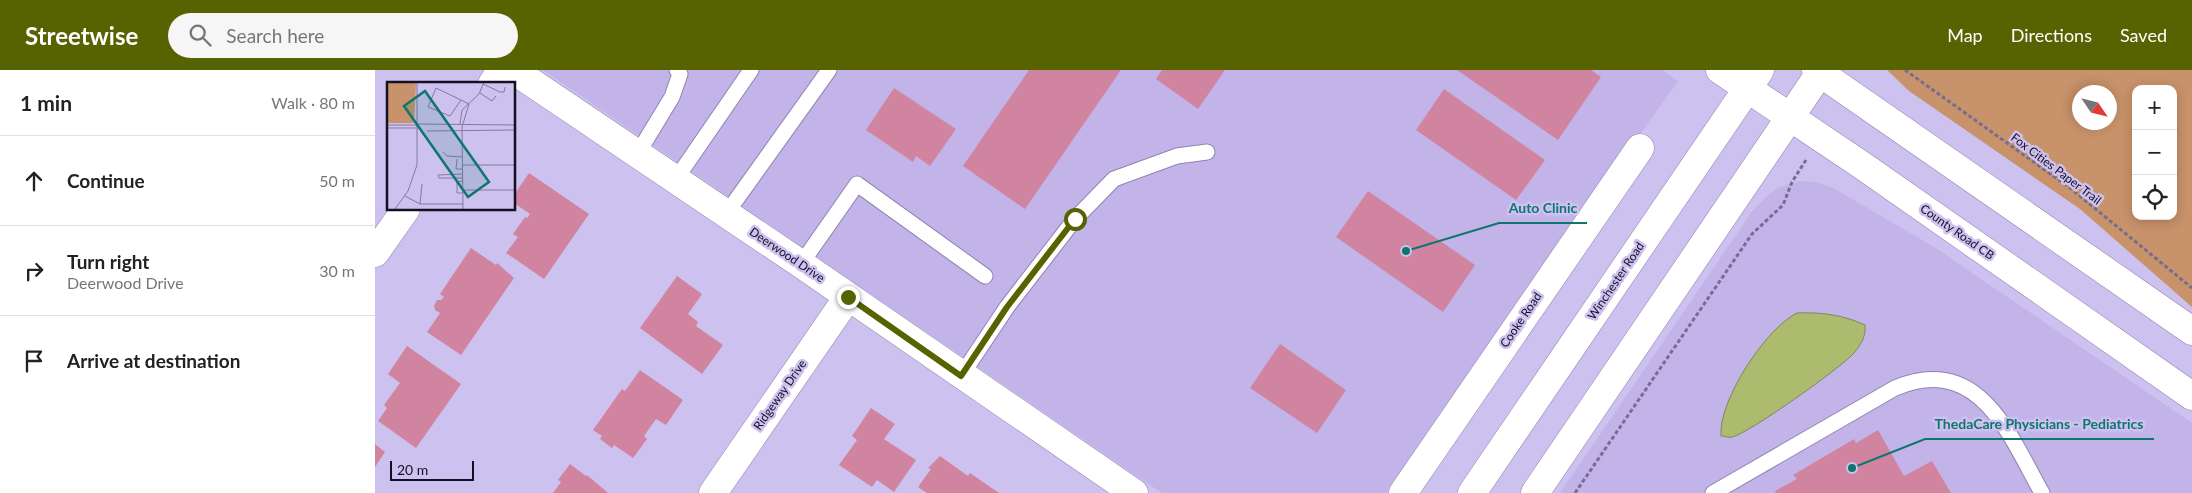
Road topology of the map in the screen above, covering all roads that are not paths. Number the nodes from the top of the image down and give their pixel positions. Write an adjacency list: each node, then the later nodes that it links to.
1 (501, 70): 9 (main road)
2 (513, 70): 13 (main road, Deerwood Drive)
3 (677, 70): 13 (lane)
4 (751, 70): 14 (lane)
5 (829, 70): 16 (lane)
6 (1720, 70): 8 (main road, County Road CB)
7 (1819, 71): 10 (main road); 21 (main road)
8 (1753, 79): 10 (main road, County Road CB); 27 (main road, Winchester Road)
9 (493, 82)
10 (1789, 118): 23 (main road, County Road CB); 28 (main road)
11 (1640, 148): 26 (main road, Cooke Road)
12 (1207, 152): 22 (lane)
13 (638, 153): 14 (main road, Deerwood Drive)
14 (676, 179): 16 (main road, Deerwood Drive)
15 (405, 210): 17 (main road)
16 (727, 214): 18 (main road, Deerwood Drive)
17 (375, 253)
18 (801, 264): 19 (lane); 20 (main road, Deerwood Drive)
19 (985, 276)
20 (848, 297): 22 (main road, Deerwood Drive); 24 (main road, Ridgeway Drive)
21 (2192, 331)
22 (961, 376): 25 (main road, Deerwood Drive)
23 (2192, 396)
24 (713, 493)
25 (1134, 493)
26 (1403, 493)
27 (1472, 493)
28 (1535, 493)
29 (1713, 493): 30 (lane)
30 (2042, 493)

